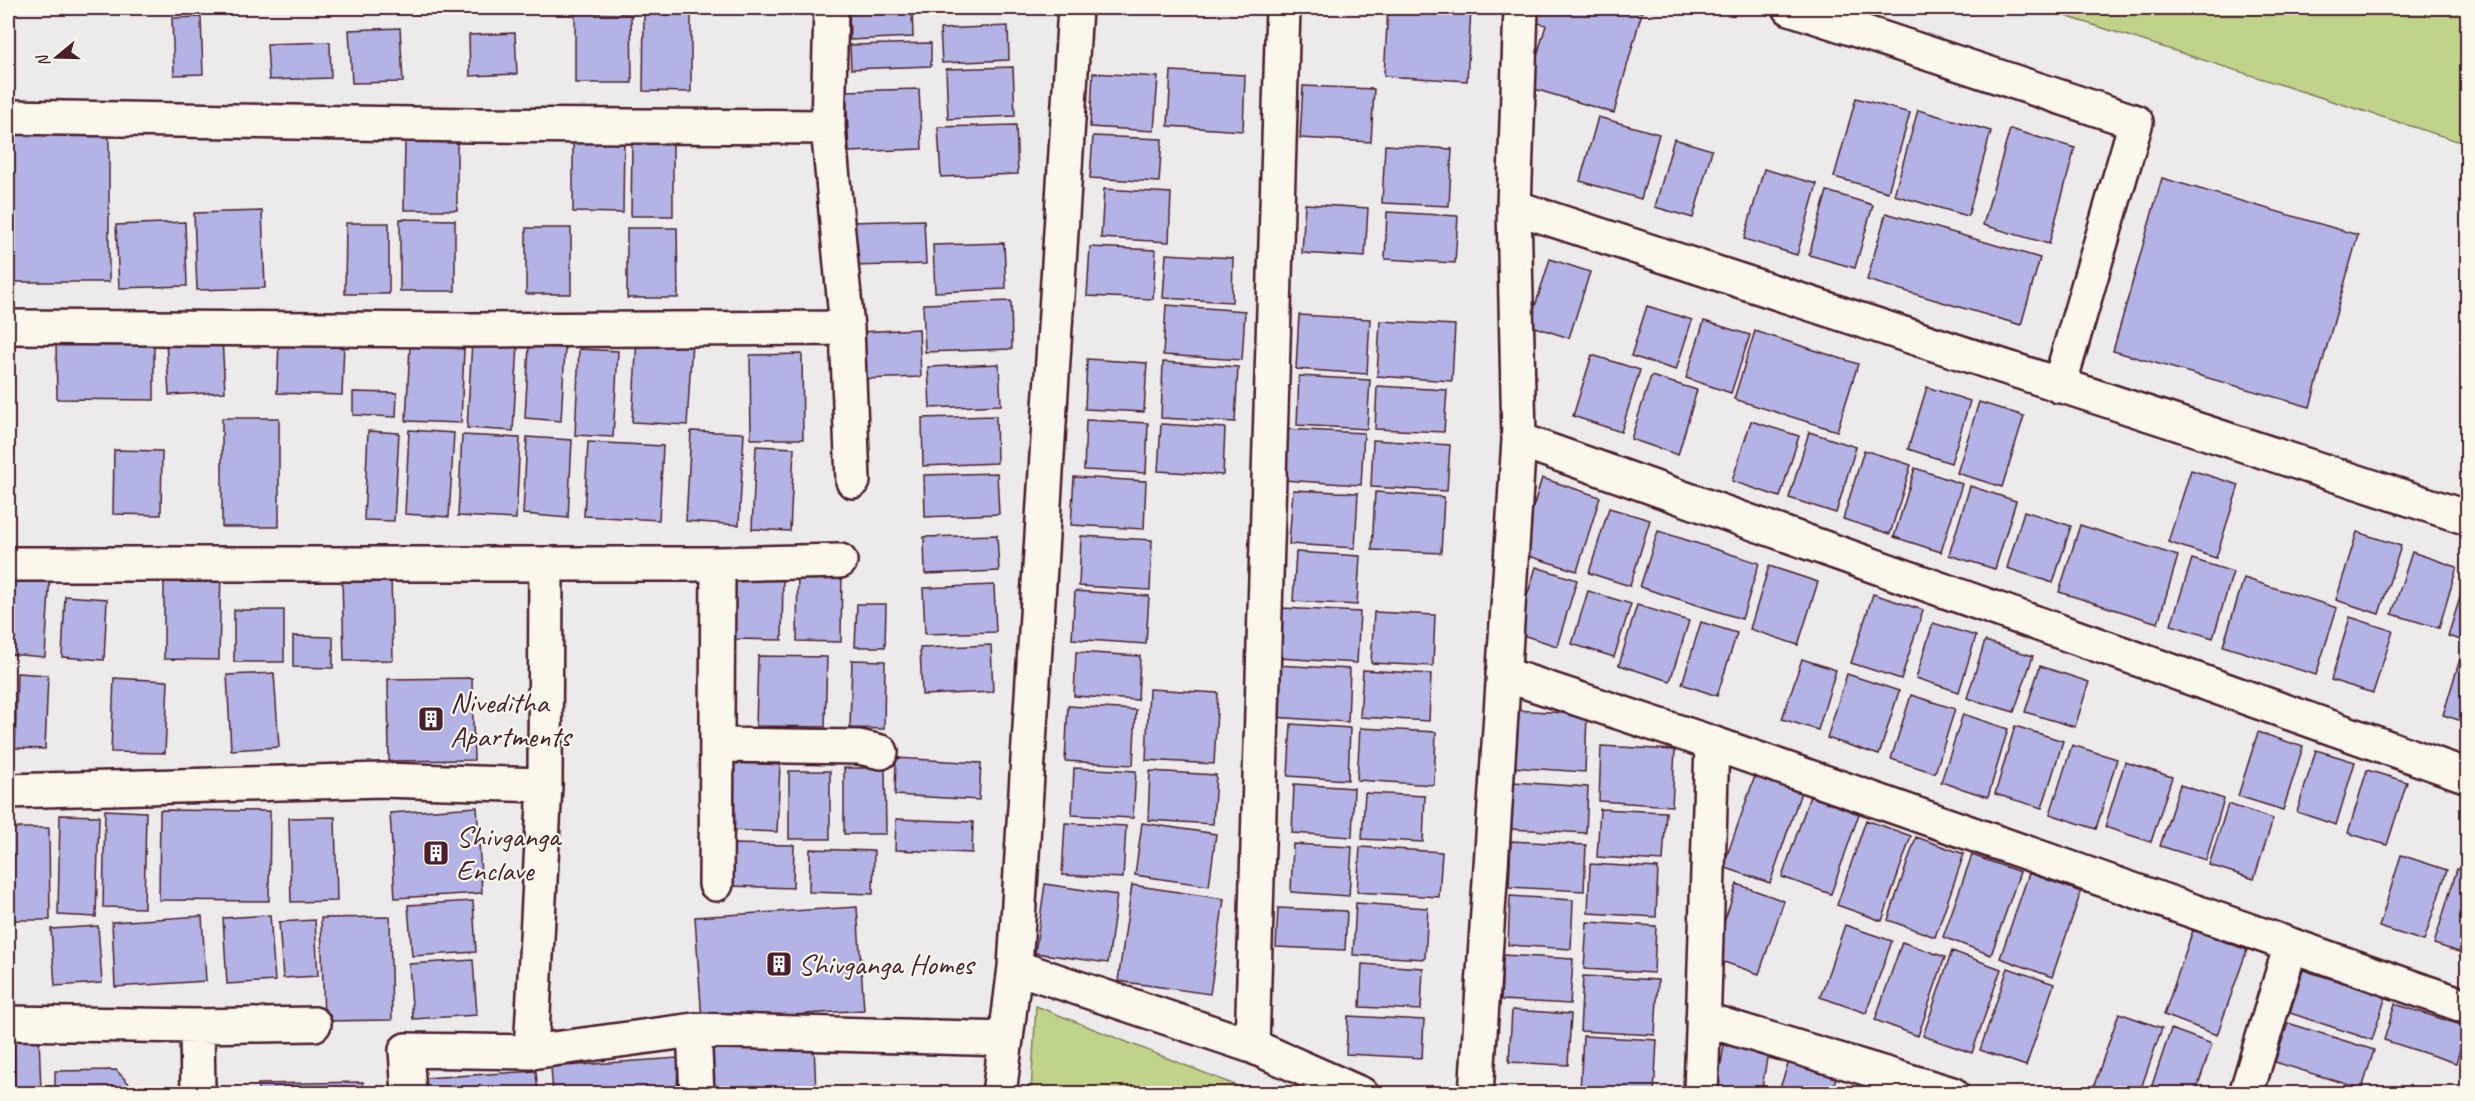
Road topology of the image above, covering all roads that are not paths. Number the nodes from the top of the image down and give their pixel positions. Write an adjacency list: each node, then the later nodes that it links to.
1 (831, 8): 7 (street)
2 (1075, 8): 28 (street)
3 (1283, 8): 36 (street)
4 (1521, 8): 8 (street)
5 (1790, 8): 11 (street)
6 (8, 117): 7 (street)
7 (828, 127): 10 (street)
8 (1514, 207): 11 (street); 12 (street)
9 (8, 327): 10 (street)
10 (847, 328): 13 (street)
11 (2059, 386): 14 (street)
12 (1519, 440): 19 (street); 23 (street)
13 (853, 481)
14 (2468, 518)
15 (840, 561): 18 (street)
16 (8, 564): 17 (street)
17 (546, 564): 18 (street); 24 (street)
18 (718, 564): 21 (street)
19 (1503, 674): 20 (street); 43 (street)
20 (1712, 743): 27 (street); 30 (street)
21 (717, 745): 22 (street); 26 (street)
22 (880, 752)
23 (2468, 776)
24 (545, 785): 25 (street); 37 (street)
25 (8, 791)
26 (716, 884)
27 (2291, 945): 29 (street); 46 (street)
28 (1015, 967): 35 (street); 36 (street)
29 (2468, 1006)
30 (1703, 1020): 44 (street); 45 (street)
31 (8, 1023): 33 (street)
32 (314, 1024): 33 (street)
33 (196, 1026): 38 (street)
34 (694, 1030): 35 (street); 37 (street); 40 (street)
35 (1006, 1039): 41 (street)
36 (1252, 1046): 42 (street)
37 (531, 1052): 39 (street)
38 (198, 1094)
39 (409, 1094)
40 (697, 1094)
41 (999, 1094)
42 (1361, 1094)
43 (1476, 1094)
44 (1701, 1094)
45 (1952, 1094)
46 (2246, 1094)

